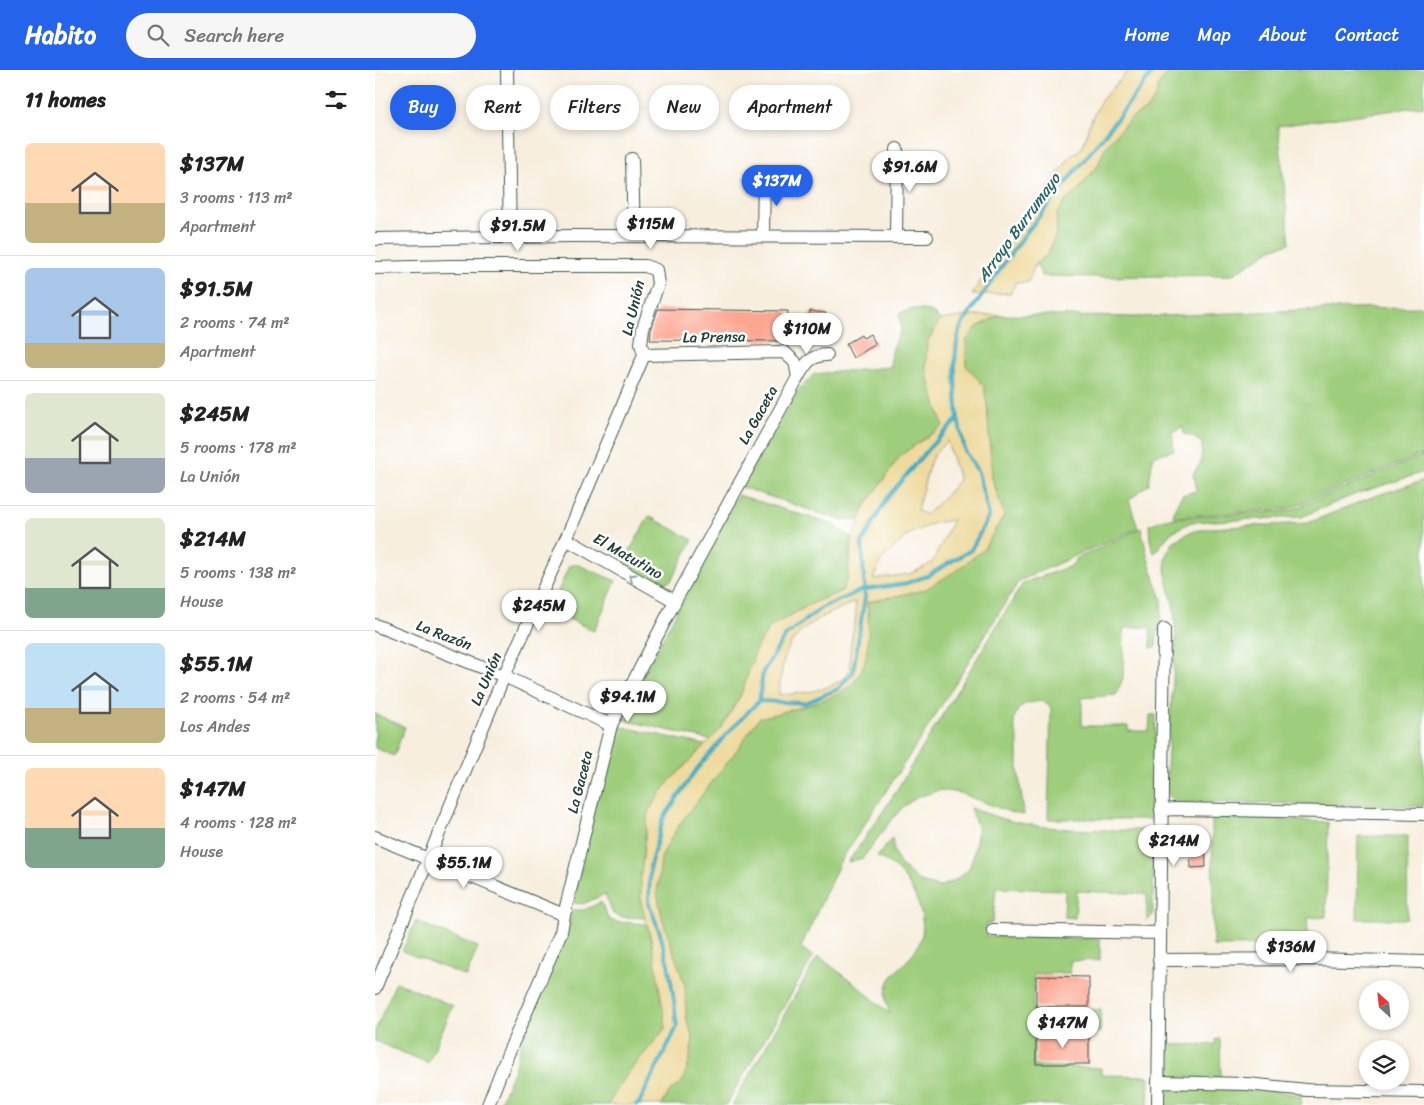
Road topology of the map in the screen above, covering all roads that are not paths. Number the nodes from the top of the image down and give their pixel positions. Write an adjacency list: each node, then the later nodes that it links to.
1 (507, 70): 7 (street)
2 (897, 149): 8 (street)
3 (632, 159): 5 (street)
4 (764, 177): 6 (street)
5 (634, 236): 6 (street); 7 (street)
6 (763, 236): 8 (street)
7 (510, 237): 10 (street)
8 (896, 237): 9 (street)
9 (927, 237)
10 (375, 239)
11 (375, 268): 13 (street, La Unión)
12 (784, 352): 13 (street, La Prensa); 15 (street, La Gaceta)
13 (644, 355): 16 (street, La Unión)
14 (827, 355): 15 (street, La Gaceta)
15 (798, 377): 17 (street, La Gaceta)
16 (565, 539): 17 (street, El Matutino, one-way to 16); 20 (street, La Unión)
17 (675, 601): 21 (street, La Gaceta)
18 (375, 625): 20 (street, La Razón)
19 (1164, 629): 22 (street)
20 (504, 676): 21 (street, La Razón); 25 (street, La Unión)
21 (611, 725): 26 (street, La Gaceta)
22 (1161, 810): 23 (street); 28 (street)
23 (1424, 814)
24 (375, 837): 25 (street)
25 (429, 860): 26 (street); 31 (street, La Unión)
26 (564, 915): 34 (street, La Gaceta)
27 (993, 930): 28 (street)
28 (1160, 933): 29 (street)
29 (1159, 960): 30 (street); 32 (street)
30 (1424, 962)
31 (375, 988)
32 (1158, 1082): 33 (street); 35 (street)
33 (1424, 1092)
34 (488, 1105)
35 (1158, 1105)

